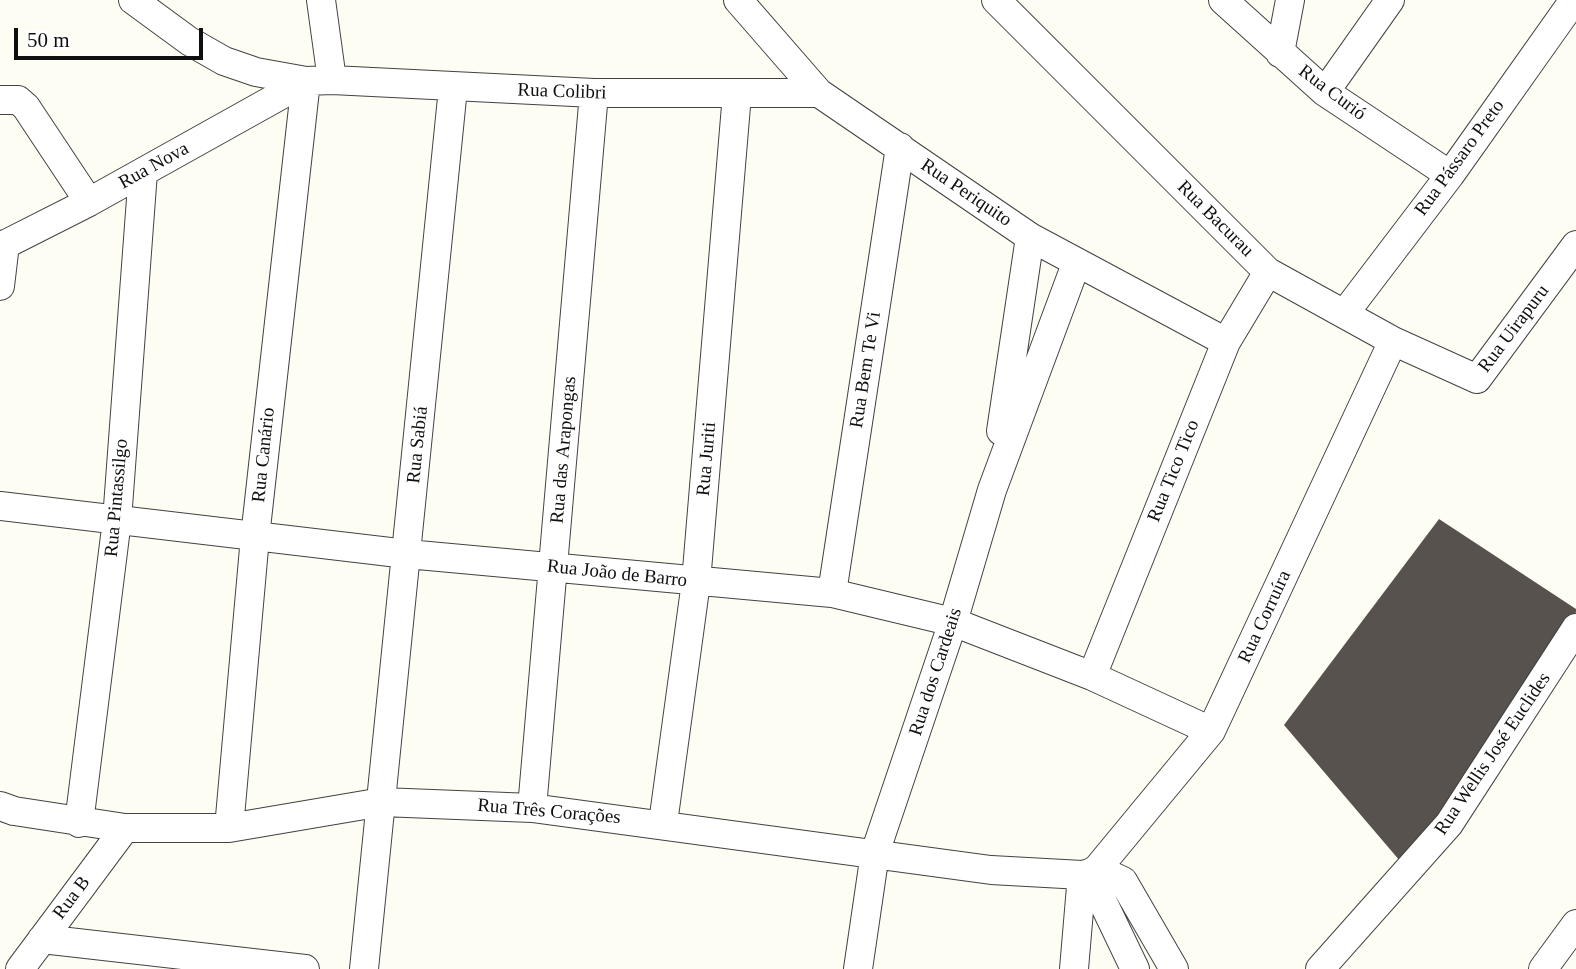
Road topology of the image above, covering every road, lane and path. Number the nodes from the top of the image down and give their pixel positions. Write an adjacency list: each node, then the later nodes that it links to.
1 (132, 0): 10 (street, Rua Colibri)
2 (321, 0): 10 (street, Rua Canário)
3 (738, 0): 14 (street, Rua Periquito)
4 (996, 0): 25 (street, Rua Bacurau)
5 (1223, 0): 9 (street, Rua Curió)
6 (1290, 0): 9 (street)
7 (1390, 0): 12 (street)
8 (1574, 0): 19 (street, Rua Pássaro Preto)
9 (1280, 53): 12 (street, Rua Curió)
10 (319, 80): 11 (street, Rua Colibri); 18 (street, Rua Nova); 34 (street, Rua Canário)
11 (453, 88): 13 (street, Rua Colibri); 35 (street, Rua Sabiá)
12 (1325, 92): 19 (street, Rua Curió)
13 (594, 93): 15 (street, Rua Colibri); 36 (street, Rua das Arapongas)
14 (819, 93): 15 (street, Rua Colibri); 17 (street, Rua Periquito)
15 (737, 94): 37 (street, Rua Juriti)
16 (0, 100): 20 (street)
17 (900, 148): 21 (street, Rua Periquito); 38 (street, Rua Bem Te Vi)
18 (143, 172): 20 (street, Rua Nova); 33 (street, Rua Pintassilgo)
19 (1450, 175): 27 (street, Rua Pássaro Preto)
20 (89, 202): 23 (street, Rua Nova)
21 (1030, 237): 24 (street, Rua Periquito); 31 (street, Rua dos Cardeais)
22 (1576, 245): 30 (street, Rua Uirapuru)
23 (3, 246): 26 (street)
24 (1076, 264): 29 (street, Rua Periquito); 31 (street, Rua dos Cardeais)
25 (1268, 272): 27 (street, Rua Bacurau); 29 (street, Rua Tico Tico)
26 (0, 286)
27 (1345, 313): 28 (street, Rua Bacurau)
28 (1393, 341): 30 (street, Rua Bacurau); 42 (street, Rua Corruíra)
29 (1226, 342): 41 (street, Rua Tico Tico)
30 (1476, 379)
31 (992, 489): 39 (street, Rua dos Cardeais)
32 (0, 506): 33 (street, Rua João de Barro)
33 (117, 520): 34 (street, Rua João de Barro); 46 (street, Rua Pintassilgo)
34 (255, 537): 35 (street, Rua João de Barro); 49 (street, Rua Canário)
35 (407, 554): 36 (street, Rua João de Barro); 43 (street, Rua Sabiá)
36 (554, 566): 37 (street, Rua João de Barro); 45 (street, Rua das Arapongas)
37 (696, 582): 38 (street, Rua João de Barro); 47 (street, Rua Juriti)
38 (832, 593): 39 (street, Rua João de Barro)
39 (953, 622): 41 (street, Rua João de Barro); 50 (street, Rua dos Cardeais)
40 (1576, 628): 61 (street, Rua Wellis José Euclides)
41 (1092, 676): 42 (street, Rua João de Barro)
42 (1211, 731): 51 (street, Rua Corruíra)
43 (382, 802): 45 (street, Rua Três Corações); 49 (street, Rua Três Corações); 56 (street, Rua Sabiá)
44 (0, 806): 46 (street, Rua Três Corações)
45 (532, 808): 47 (street, Rua Três Corações)
46 (79, 823): 48 (street, Rua Três Corações)
47 (663, 823): 50 (street, Rua Três Corações)
48 (125, 828): 49 (street, Rua Três Corações); 53 (street, Rua B)
49 (229, 828)
50 (875, 853): 51 (street, Rua Três Corações); 57 (street, Rua dos Cardeais)
51 (1090, 872): 58 (street); 59 (street); 60 (street, Rua Três Corações)
52 (1576, 924): 62 (street)
53 (42, 939): 54 (street, Rua B); 55 (street)
54 (20, 969)
55 (304, 969)
56 (364, 969)
57 (858, 969)
58 (1074, 969)
59 (1135, 969)
60 (1174, 969)
61 (1320, 969)
62 (1543, 969)

